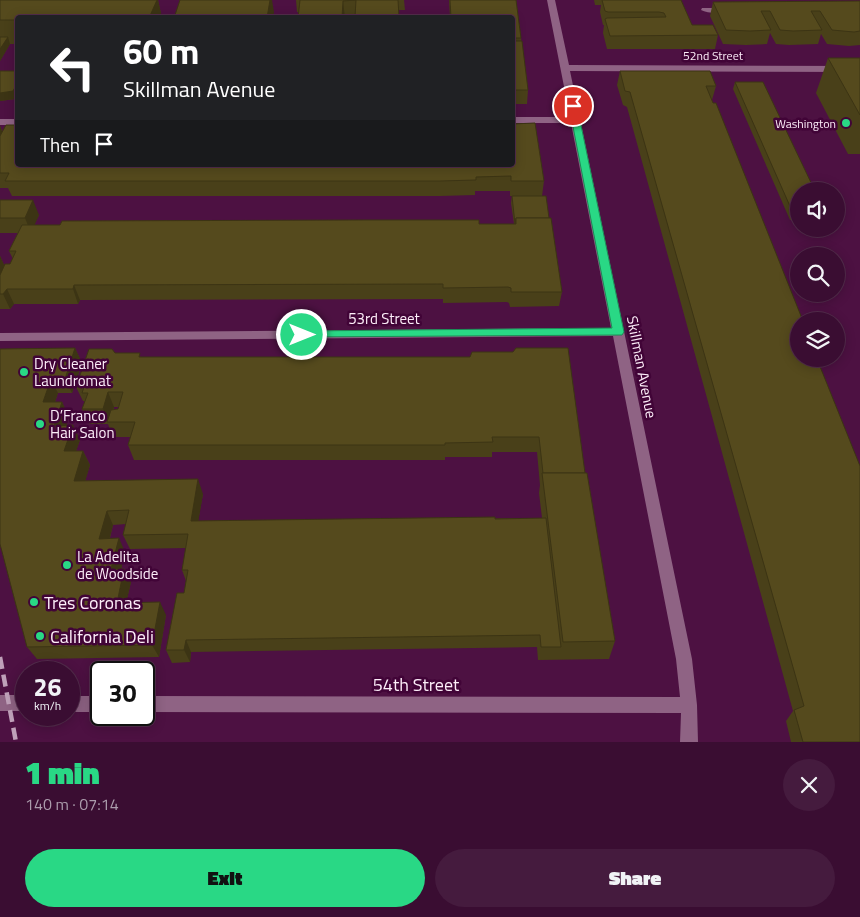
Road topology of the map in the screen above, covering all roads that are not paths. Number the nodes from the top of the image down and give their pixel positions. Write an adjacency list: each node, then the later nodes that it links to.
1 (551, 0): 4 (street, Skillman Avenue)
2 (706, 10): 3 (street)
3 (734, 10)
4 (565, 68): 5 (street, 52nd Street); 7 (street, Skillman Avenue)
5 (860, 69)
6 (515, 120): 7 (street)
7 (576, 120): 10 (street, Skillman Avenue)
8 (0, 122): 9 (street)
9 (15, 122)
10 (619, 332): 11 (street, 53rd Street); 15 (street, Skillman Avenue)
11 (0, 337)
12 (0, 704): 13 (street)
13 (15, 704)
14 (155, 704): 15 (street, 54th Street)
15 (689, 705): 16 (street, Skillman Avenue)
16 (689, 742)

